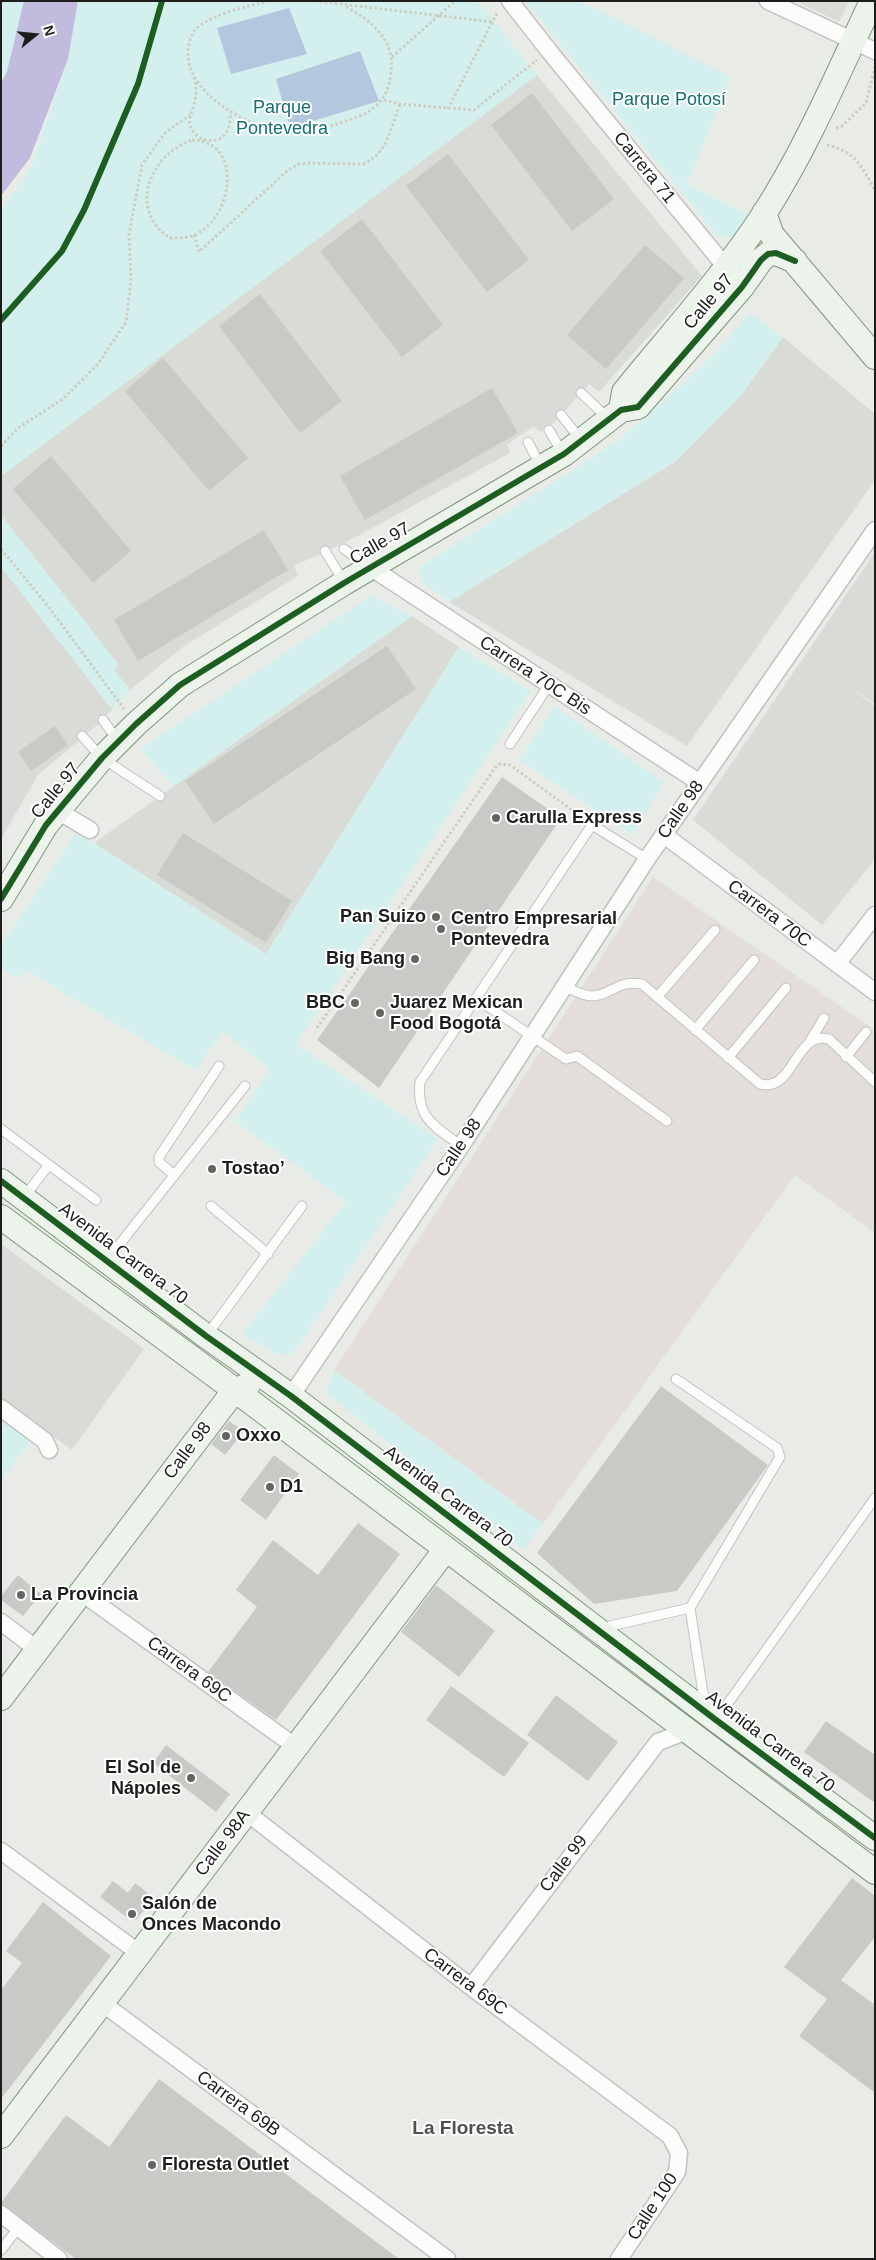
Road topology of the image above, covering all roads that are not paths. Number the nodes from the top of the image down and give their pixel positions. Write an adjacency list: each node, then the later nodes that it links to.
1 (768, 1): 4 (street)
2 (872, 1): 4 (street, Calle 97)
3 (504, 5): 8 (street, Carrera 71)
4 (853, 41): 5 (street); 6 (street, Calle 97)
5 (875, 51)
6 (764, 214): 7 (street); 8 (street, Calle 97)
7 (795, 261): 9 (street, Calle 97); 10 (street)
8 (725, 267): 9 (street, Carrera 71); 12 (street, Calle 97)
9 (742, 287): 12 (street, Calle 97)
10 (875, 357)
11 (581, 393): 12 (lane)
12 (615, 414): 16 (street, Calle 97)
13 (561, 415): 16 (lane)
14 (549, 430): 16 (lane)
15 (528, 442): 17 (lane)
16 (573, 448): 17 (street, Calle 97)
17 (541, 468): 21 (street, Calle 97)
18 (875, 530): 29 (street, Calle 98)
19 (344, 549): 21 (lane)
20 (325, 551): 22 (lane)
21 (370, 568): 22 (street, Calle 97); 23 (street, Carrera 70C Bis)
22 (344, 583): 26 (street, Calle 97)
23 (549, 685): 27 (lane); 29 (street, Carrera 70C Bis)
24 (103, 720): 26 (lane)
25 (82, 736): 28 (lane)
26 (118, 741): 28 (street, Calle 97)
27 (510, 744)
28 (102, 758): 30 (lane); 31 (street, Calle 97)
29 (700, 783): 33 (street, Calle 98)
30 (160, 796)
31 (58, 811): 32 (street); 35 (street, Calle 97)
32 (90, 830)
33 (664, 835): 34 (street, Calle 98); 39 (street, Carrera 70C)
34 (647, 859): 40 (street, Calle 98); 44 (lane)
35 (1, 899)
36 (875, 915): 39 (street)
37 (715, 930): 43 (lane)
38 (754, 960): 46 (lane)
39 (837, 964): 42 (street, Carrera 70C)
40 (565, 987): 43 (lane); 48 (street, Calle 98)
41 (786, 988): 51 (lane)
42 (875, 992)
43 (657, 998): 46 (lane)
44 (477, 999): 48 (lane); 57 (lane)
45 (824, 1018): 49 (lane)
46 (695, 1030): 51 (lane)
47 (866, 1032): 50 (lane)
48 (532, 1037): 55 (lane); 57 (street, Calle 98)
49 (809, 1041): 50 (lane); 51 (lane)
50 (846, 1057): 53 (lane)
51 (728, 1058)
52 (219, 1066): 59 (lane)
53 (875, 1082)
54 (245, 1086): 59 (lane)
55 (667, 1121)
56 (1, 1129): 58 (lane)
57 (461, 1146): 71 (street, Calle 98)
58 (48, 1166): 61 (lane); 62 (lane)
59 (174, 1175): 67 (lane)
60 (1, 1181): 61 (street, Avenida Carrera 70)
61 (24, 1198): 67 (street, Avenida Carrera 70)
62 (96, 1200)
63 (211, 1206): 66 (lane)
64 (302, 1206): 66 (lane)
65 (1, 1217): 70 (street)
66 (268, 1254): 68 (lane)
67 (107, 1260): 68 (street, Avenida Carrera 70)
68 (206, 1336): 71 (street, Avenida Carrera 70)
69 (676, 1379): 77 (lane)
70 (234, 1391): 71 (street); 75 (street); 76 (street, Calle 98)
71 (290, 1396): 79 (street, Avenida Carrera 70)
72 (1, 1408): 73 (street)
73 (49, 1450)
74 (875, 1498): 83 (lane)
75 (446, 1549): 82 (street); 86 (street, Calle 98A)
76 (82, 1593): 80 (street, Calle 98); 86 (street, Carrera 69C)
77 (690, 1608): 79 (lane); 83 (lane)
78 (1, 1622): 80 (street)
79 (596, 1630): 83 (street, Avenida Carrera 70)
80 (38, 1650): 81 (street, Calle 98)
81 (1, 1698)
82 (660, 1711): 83 (street); 84 (street); 85 (street)
83 (711, 1716): 88 (street, Avenida Carrera 70)
84 (687, 1731): 85 (street); 90 (street)
85 (658, 1742): 92 (street, Calle 99)
86 (296, 1747): 87 (street, Calle 98A)
87 (246, 1812): 91 (street, Calle 98A); 92 (street, Carrera 69C)
88 (875, 1838)
89 (1, 1851): 91 (street)
90 (875, 1872)
91 (140, 1953): 93 (street, Calle 98A)
92 (470, 1987): 95 (street, Carrera 69C)
93 (102, 2003): 94 (street, Calle 98A); 100 (street, Carrera 69B)
94 (1, 2136)
95 (679, 2153): 101 (street, Calle 100)
96 (1, 2214): 97 (street)
97 (19, 2228): 98 (lane); 99 (street)
98 (1, 2250)
99 (59, 2259)
100 (447, 2259)
101 (619, 2259)

